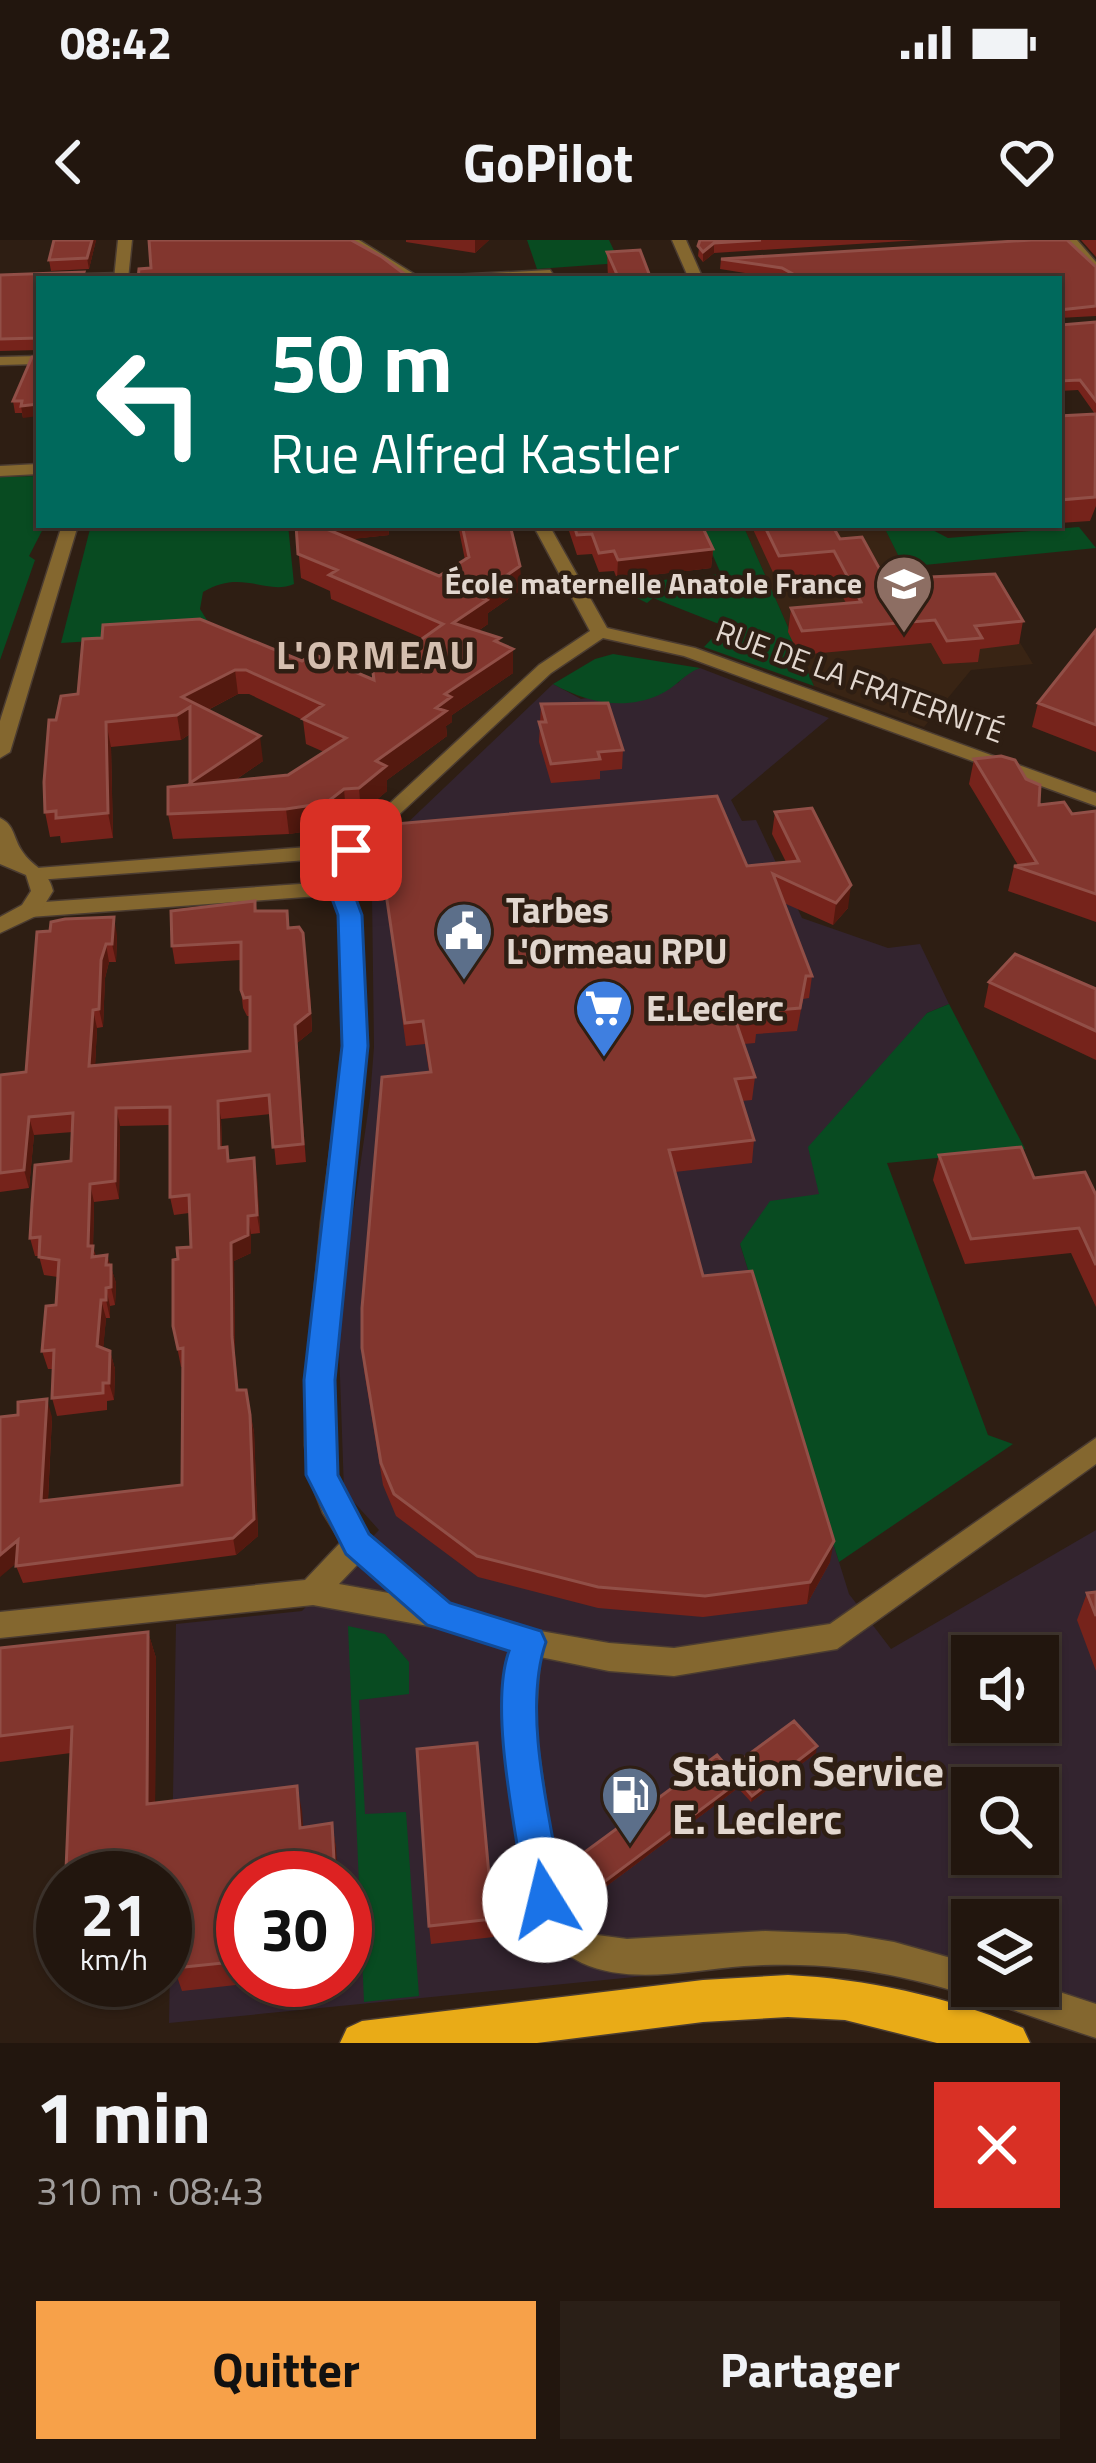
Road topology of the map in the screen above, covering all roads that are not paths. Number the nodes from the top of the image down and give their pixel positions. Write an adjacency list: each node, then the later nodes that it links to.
1 (124, 240): 7 (street)
2 (350, 240): 8 (street)
3 (679, 240): 10 (street)
4 (1070, 240): 5 (street)
5 (1096, 270)
6 (545, 273): 9 (street)
7 (121, 276)
8 (410, 276)
9 (499, 276)
10 (695, 276)
11 (36, 360): 12 (street)
12 (0, 361)
13 (36, 469): 14 (street)
14 (0, 471)
15 (69, 528): 18 (street)
16 (543, 528): 17 (street)
17 (600, 632): 19 (street, RUE DE LA FRATERNITÉ); 21 (street)
18 (0, 752)
19 (1096, 800)
20 (0, 824): 22 (street)
21 (351, 850): 23 (street); 24 (street)
22 (8, 860): 23 (street)
23 (38, 874): 25 (street)
24 (340, 888): 25 (street); 28 (street)
25 (30, 910): 26 (street)
26 (3, 928)
27 (1096, 1449): 32 (street)
28 (358, 1544): 29 (street); 30 (street)
29 (313, 1592): 30 (street); 31 (street)
30 (439, 1615): 32 (street)
31 (0, 1625)
32 (529, 1642): 33 (street)
33 (951, 1974)
34 (1053, 2007): 35 (street)
35 (1096, 2021)
36 (362, 2043): 37 (main road)
37 (1008, 2043)

